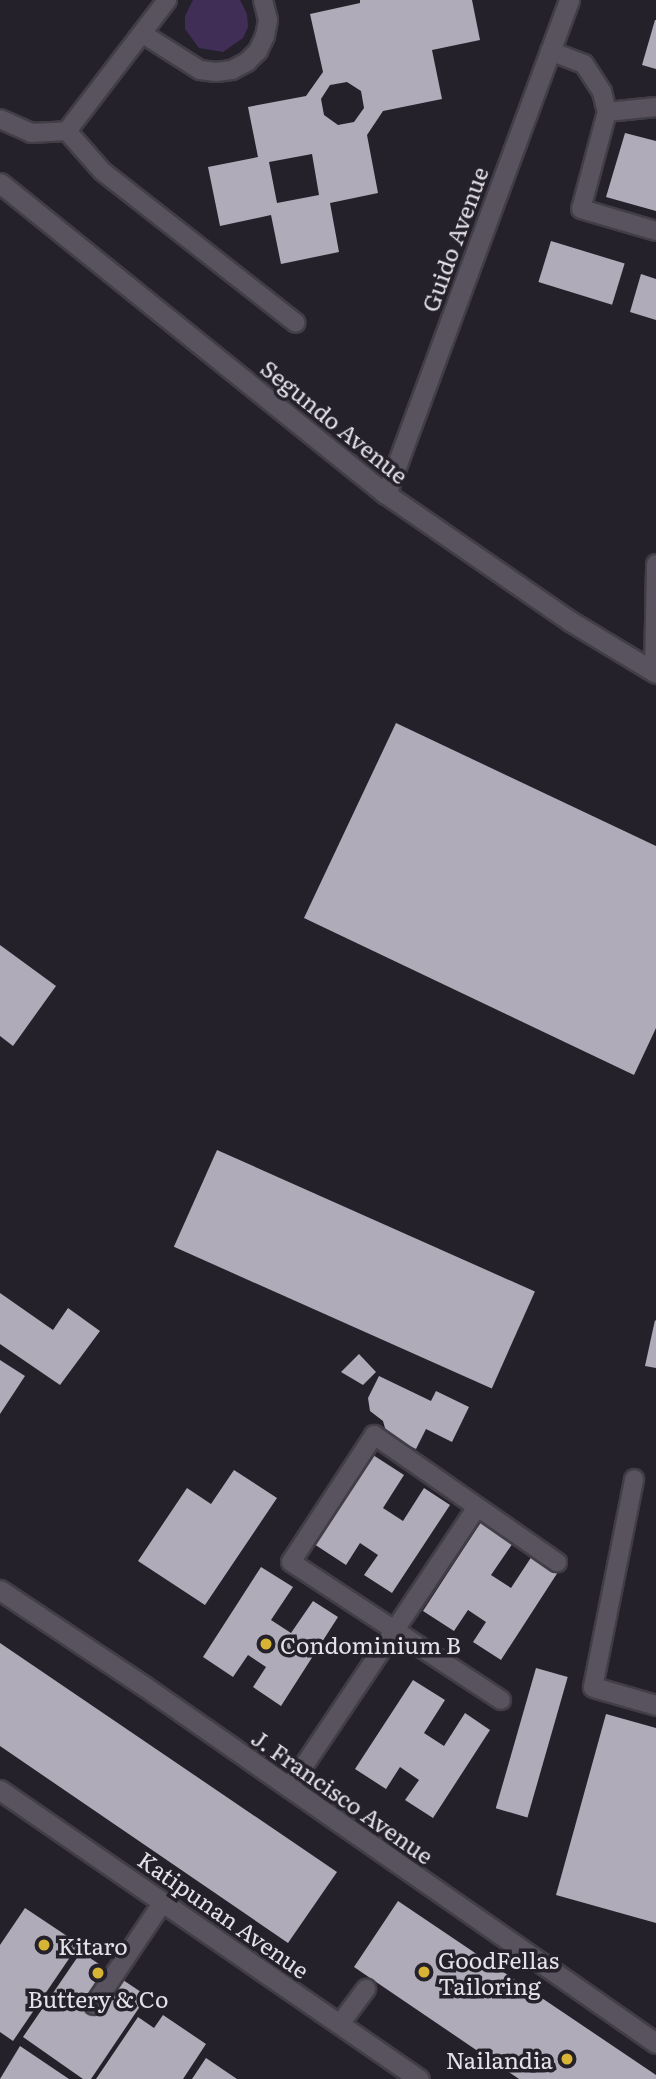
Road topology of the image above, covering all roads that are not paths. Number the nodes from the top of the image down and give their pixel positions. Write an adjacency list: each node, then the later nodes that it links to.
1 (166, 0): 4 (lane)
2 (263, 0): 4 (lane)
3 (569, 0): 5 (street, Guido Avenue)
4 (143, 34): 9 (lane)
5 (550, 51): 7 (lane); 13 (street, Guido Avenue)
6 (656, 107): 7 (lane)
7 (607, 112): 11 (lane)
8 (0, 119): 9 (lane)
9 (67, 131): 12 (lane)
10 (0, 183): 13 (street, Segundo Avenue)
11 (656, 231)
12 (296, 323)
13 (386, 494): 15 (street, Segundo Avenue)
14 (656, 565): 15 (lane)
15 (655, 672)
16 (635, 1479): 21 (lane)
17 (477, 1507): 18 (lane); 20 (lane); 20 (lane)
18 (557, 1562)
19 (0, 1590): 24 (street, J. Francisco Avenue)
20 (394, 1631): 22 (lane); 24 (lane)
21 (593, 1687): 23 (street)
22 (501, 1700)
23 (656, 1705)
24 (289, 1788): 30 (street, J. Francisco Avenue)
25 (0, 1790): 26 (street, Katipunan Avenue)
26 (163, 1902): 28 (lane); 29 (street, Katipunan Avenue)
27 (366, 1989): 29 (lane)
28 (94, 2005)
29 (340, 2024): 31 (street, Katipunan Avenue)
30 (656, 2043)
31 (419, 2079)

